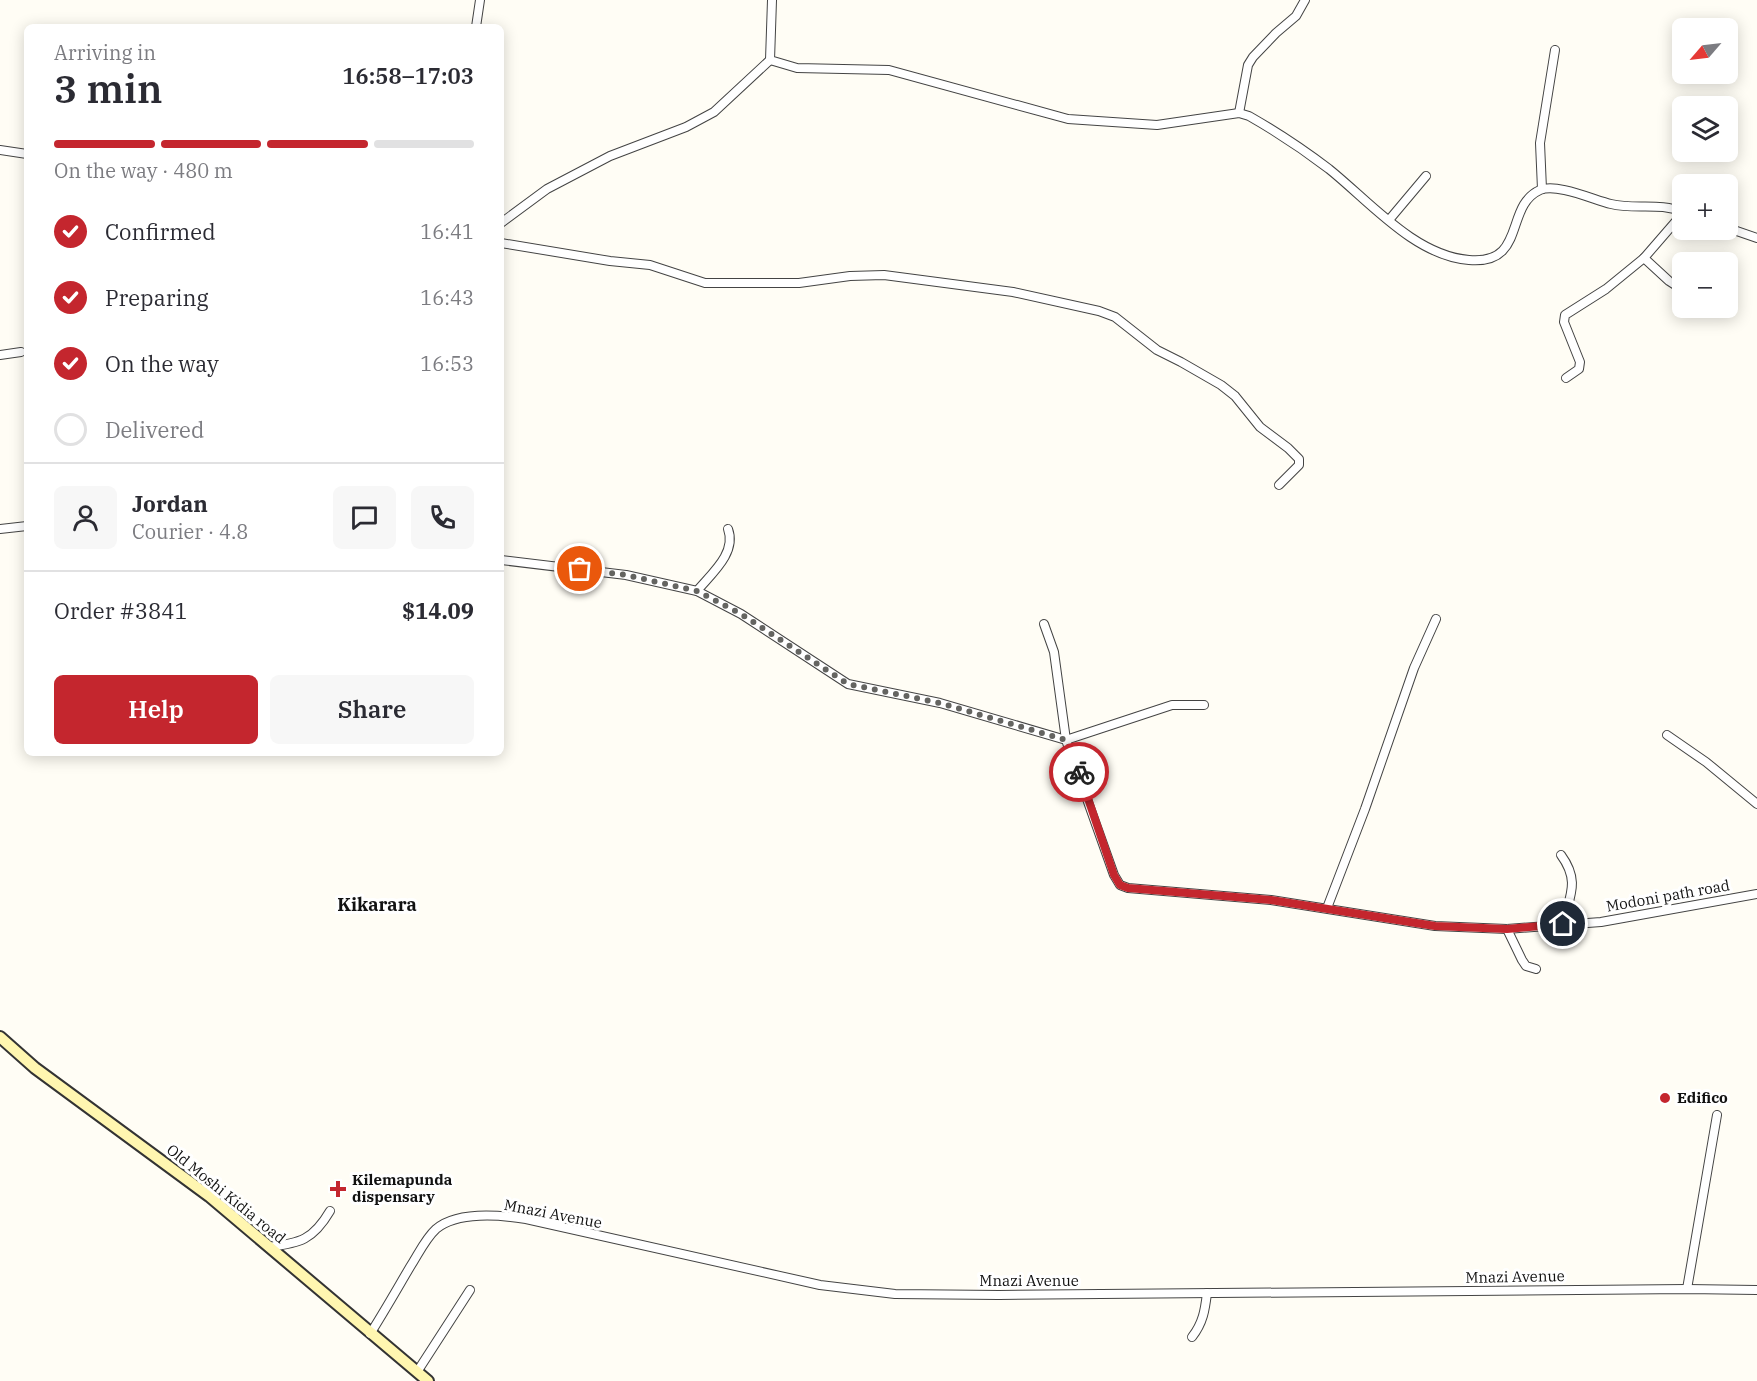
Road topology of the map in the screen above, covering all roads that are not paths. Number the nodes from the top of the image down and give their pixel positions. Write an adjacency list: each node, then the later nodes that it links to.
1 (480, 0): 4 (street)
2 (772, 0): 6 (street)
3 (1305, 0): 7 (street)
4 (476, 24)
5 (1555, 50): 11 (street)
6 (770, 60): 7 (street); 14 (street)
7 (1239, 113): 13 (street)
8 (0, 150): 9 (street)
9 (24, 154)
10 (1426, 176): 13 (street)
11 (1542, 189): 12 (street); 13 (street)
12 (1672, 209)
13 (1389, 220)
14 (504, 221)
15 (1672, 226): 19 (street)
16 (1738, 231): 17 (street)
17 (1757, 238)
18 (504, 243): 24 (street)
19 (1644, 258): 20 (street); 23 (street)
20 (1672, 283)
21 (21, 352): 22 (street)
22 (0, 354)
23 (1566, 378)
24 (1279, 485)
25 (24, 526): 26 (street)
26 (0, 530)
27 (728, 530): 29 (street)
28 (504, 560): 29 (street)
29 (697, 591): 34 (street)
30 (1436, 619): 38 (street)
31 (1044, 624): 34 (street)
32 (1204, 705): 34 (street)
33 (1667, 735): 35 (street)
34 (1066, 740): 38 (street, Modoni path road)
35 (1757, 804)
36 (1561, 855): 39 (street)
37 (1757, 894): 39 (street, Modoni path road)
38 (1327, 908): 40 (street, Modoni path road)
39 (1563, 924): 40 (street, Modoni path road)
40 (1507, 929): 41 (street)
41 (1536, 969)
42 (0, 1037): 45 (street, Old Moshi Kidia road)
43 (1717, 1115): 46 (street)
44 (330, 1211): 45 (street)
45 (267, 1247): 50 (street, Old Moshi Kidia road)
46 (1687, 1289): 48 (street, Mnazi Avenue); 49 (street, Mnazi Avenue)
47 (470, 1290): 52 (street)
48 (1757, 1290)
49 (1207, 1293): 50 (street, Mnazi Avenue); 51 (street)
50 (370, 1334): 52 (street, Old Moshi Kidia road)
51 (1192, 1337)
52 (417, 1372): 53 (street, Old Moshi Kidia road)
53 (428, 1381)

